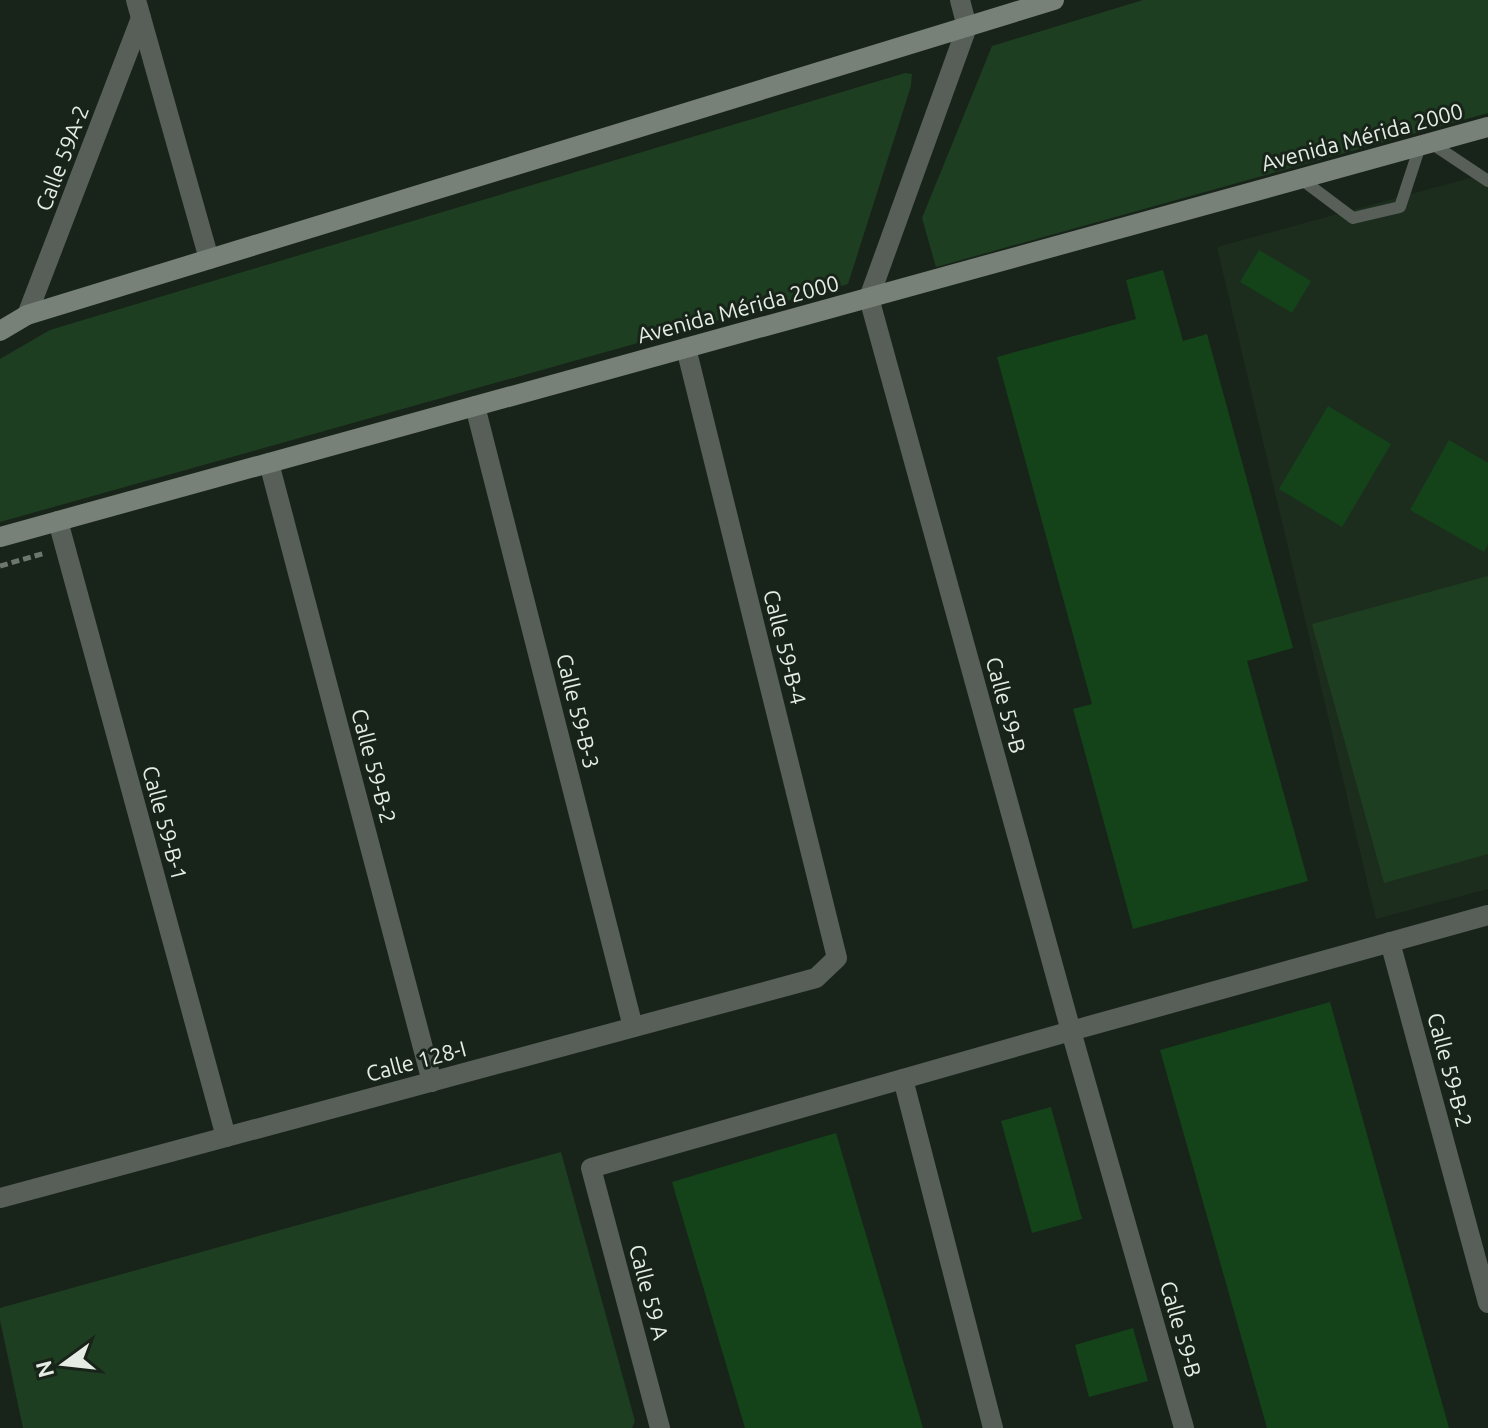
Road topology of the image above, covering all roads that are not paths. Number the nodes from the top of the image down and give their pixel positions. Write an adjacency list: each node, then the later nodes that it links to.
1 (960, 0): 4 (street)
2 (1054, 0): 4 (main road)
3 (138, 9): 9 (street, Calle 59A-2); 11 (street, Calle 59A-2)
4 (967, 27): 9 (main road); 10 (street)
5 (1488, 127): 6 (main road, Avenida Mérida 2000)
6 (1425, 144): 7 (main road, Avenida Mérida 2000); 7 (lane); 8 (lane)
7 (1301, 179): 10 (main road, Avenida Mérida 2000)
8 (1488, 181)
9 (209, 259): 11 (main road)
10 (869, 298): 13 (main road, Avenida Mérida 2000); 22 (street, Calle 59-B)
11 (27, 315): 12 (main road)
12 (0, 331)
13 (686, 348): 14 (main road, Avenida Mérida 2000); 20 (street, Calle 59-B-4)
14 (475, 406): 15 (main road, Avenida Mérida 2000); 21 (street, Calle 59-B-3)
15 (269, 463): 16 (main road, Avenida Mérida 2000); 24 (street, Calle 59-B-2)
16 (58, 521): 17 (main road, Avenida Mérida 2000); 25 (street, Calle 59-B-1)
17 (0, 537)
18 (1488, 915): 19 (street)
19 (1390, 942): 22 (street); 27 (street, Calle 59-B-2)
20 (837, 958): 21 (street, Calle 128-I)
21 (633, 1027): 24 (street, Calle 128-I)
22 (1071, 1031): 23 (street); 30 (street, Calle 59-B)
23 (903, 1079): 28 (street, Calle 59 A); 29 (street)
24 (432, 1082): 25 (street, Calle 128-I)
25 (226, 1137): 26 (street, Calle 128-I)
26 (0, 1198)
27 (1488, 1303)
28 (660, 1428)
29 (993, 1428)
30 (1184, 1428)

